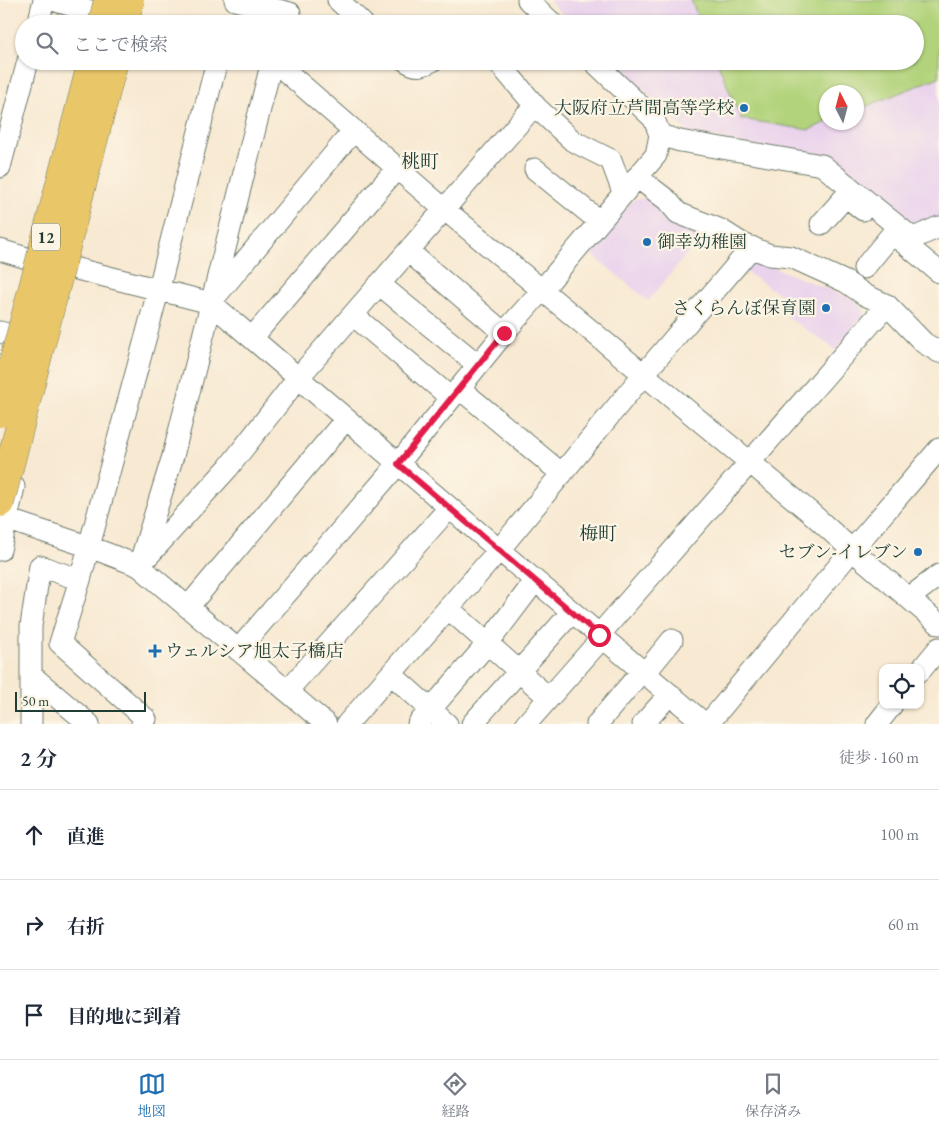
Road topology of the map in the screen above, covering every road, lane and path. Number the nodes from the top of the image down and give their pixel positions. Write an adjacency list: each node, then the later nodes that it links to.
1 (44, 0): 9 (street)
2 (52, 0): 8 (street)
3 (130, 0): 10 (highway, bridge)
4 (140, 0): 11 (street)
5 (235, 0): 12 (street)
6 (338, 0): 13 (street)
7 (528, 0): 14 (street)
8 (97, 12)
9 (40, 15)
10 (126, 15)
11 (136, 15)
12 (289, 15)
13 (354, 15)
14 (544, 15)
15 (26, 70): 28 (street)
16 (77, 70): 40 (street)
17 (90, 70): 59 (highway, 12, bridge)
18 (112, 70): 66 (highway, bridge)
19 (123, 70): 41 (street)
20 (216, 70): 45 (street)
21 (271, 70): 47 (street)
22 (284, 70): 26 (street)
23 (504, 70): 31 (street)
24 (602, 70): 27 (street)
25 (526, 115): 32 (street)
26 (354, 130): 29 (street); 47 (street)
27 (660, 135): 31 (street); 35 (street)
28 (0, 167)
29 (397, 168): 32 (street); 52 (street)
30 (535, 169): 33 (street)
31 (630, 184): 33 (street); 37 (street)
32 (444, 209): 39 (street); 46 (street)
33 (599, 221): 46 (street)
34 (821, 224): 36 (street)
35 (939, 227)
36 (892, 234): 42 (street); 43 (street)
37 (752, 247): 48 (street); 55 (street)
38 (0, 250): 40 (street)
39 (408, 251): 44 (street); 51 (street)
40 (32, 254): 41 (street); 50 (street)
41 (73, 268): 45 (street); 66 (street)
42 (864, 268)
43 (939, 272)
44 (379, 284): 49 (street); 54 (street)
45 (159, 288): 47 (street); 67 (street)
46 (542, 290): 51 (street); 55 (street)
47 (211, 302): 52 (street); 71 (street)
48 (887, 305): 53 (street); 62 (street)
49 (353, 314): 57 (street); 58 (street)
50 (6, 333): 56 (street)
51 (504, 333): 54 (street)
52 (252, 338): 57 (street)
53 (939, 352)
54 (478, 365): 58 (street)
55 (643, 375): 62 (street); 64 (street)
56 (0, 376)
57 (298, 378): 60 (street); 71 (street)
58 (455, 393): 63 (street); 64 (street)
59 (0, 413)
60 (346, 419): 63 (street); 76 (street)
61 (939, 450): 70 (street)
62 (749, 462): 70 (street); 80 (street)
63 (398, 464): 65 (street); 84 (street)
64 (562, 474): 69 (street)
65 (449, 508): 69 (street); 90 (street)
66 (2, 513): 67 (street); 68 (street)
67 (90, 547): 71 (street); 73 (street)
68 (0, 550)
69 (499, 550): 74 (street); 77 (street)
70 (852, 550): 75 (street); 105 (street)
71 (139, 566): 76 (street)
72 (939, 575): 75 (street)
73 (80, 580): 89 (street); 97 (street)
74 (535, 581): 78 (street); 82 (street)
75 (909, 598): 79 (street)
76 (188, 607): 84 (street)
77 (448, 608): 82 (street); 88 (street)
78 (572, 612): 80 (street); 86 (street)
79 (939, 624)
80 (600, 637): 87 (street); 92 (street)
81 (672, 640): 87 (street)
82 (488, 643): 86 (street); 94 (street)
83 (939, 648): 85 (street)
84 (238, 650): 90 (street)
85 (924, 666)
86 (520, 672): 92 (street); 101 (street)
87 (643, 672): 91 (street); 103 (street)
88 (391, 674): 94 (street); 99 (street)
89 (31, 675): 95 (street); 96 (street)
90 (287, 691): 98 (street)
91 (670, 694): 104 (street); 105 (street)
92 (549, 698): 102 (street)
93 (889, 709): 106 (street)
94 (424, 717): 100 (street)
95 (31, 724)
96 (89, 724)
97 (142, 724)
98 (326, 724)
99 (347, 724)
100 (447, 724)
101 (472, 724)
102 (526, 724)
103 (597, 724)
104 (643, 724)
105 (706, 724)
106 (877, 724)

